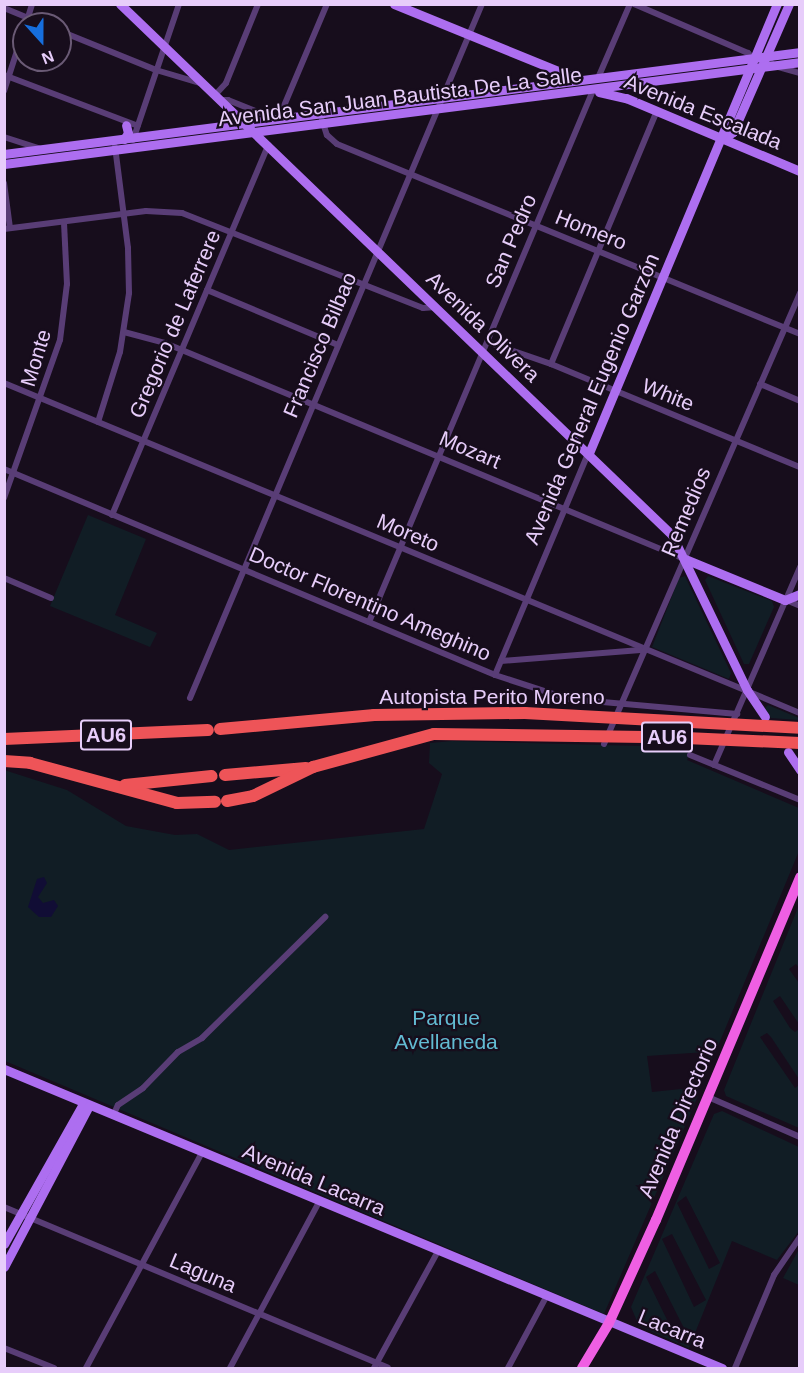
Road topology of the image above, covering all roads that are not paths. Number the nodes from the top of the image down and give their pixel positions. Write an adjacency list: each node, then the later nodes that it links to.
1 (120, 4): 13 (street, Avenida Olivera)
2 (178, 4): 13 (street)
3 (258, 4): 31 (street)
4 (327, 4): 36 (street)
5 (394, 4): 11 (street, Avenida Escalada)
6 (482, 4): 11 (street, Francisco Bilbao)
7 (630, 4): 25 (street, San Pedro)
8 (634, 4): 16 (street)
9 (777, 4): 16 (street, Avenida General Eugenio Garzón)
10 (789, 4): 15 (street, Avenida General Eugenio Garzón)
11 (469, 35): 19 (street, Avenida Escalada); 32 (street, Francisco Bilbao)
12 (72, 36): 21 (street)
13 (164, 47): 21 (street); 27 (street, Avenida Olivera)
14 (800, 52): 15 (street, Avenida San Juan Bautista De La Salle)
15 (766, 58): 16 (street, Avenida San Juan Bautista De La Salle); 18 (street); 20 (street, Avenida General Eugenio Garzón)
16 (753, 60): 22 (street, Avenida General Eugenio Garzón); 25 (street, Avenida San Juan Bautista De La Salle)
17 (800, 62): 18 (street, Avenida San Juan Bautista De La Salle)
18 (775, 66): 20 (street, Avenida San Juan Bautista De La Salle); 23 (street)
19 (547, 67): 26 (street, Avenida Escalada); 28 (street)
20 (761, 68): 22 (street, Avenida San Juan Bautista De La Salle); 44 (street, Avenida General Eugenio Garzón)
21 (156, 70): 27 (street); 40 (street)
22 (749, 70): 29 (street, Avenida San Juan Bautista De La Salle); 44 (street, Avenida General Eugenio Garzón)
23 (800, 73)
24 (7, 76): 30 (street); 38 (street)
25 (597, 79): 26 (street, Avenida San Juan Bautista De La Salle); 29 (street, San Pedro)
26 (582, 81): 28 (street, Avenida San Juan Bautista De La Salle); 29 (street, Avenida Escalada)
27 (204, 84): 31 (street, Avenida Olivera)
28 (546, 85): 32 (street, Avenida San Juan Bautista De La Salle)
29 (593, 90): 33 (street, Avenida San Juan Bautista De La Salle); 34 (street, Avenida Escalada); 57 (street, San Pedro)
30 (4, 91)
31 (218, 98): 36 (street); 37 (street, Avenida Olivera)
32 (440, 99): 33 (street, Francisco Bilbao); 35 (street, Avenida San Juan Bautista De La Salle)
33 (435, 111): 39 (street, Avenida San Juan Bautista De La Salle); 53 (street, Francisco Bilbao)
34 (657, 111): 44 (street, Avenida Escalada); 61 (street)
35 (322, 114): 36 (street, Avenida San Juan Bautista De La Salle); 39 (street)
36 (279, 120): 37 (street, Avenida San Juan Bautista De La Salle)
37 (244, 123): 41 (street, Avenida Olivera); 43 (street, Avenida San Juan Bautista De La Salle)
38 (126, 125): 40 (street); 45 (street)
39 (323, 125): 41 (street, Avenida San Juan Bautista De La Salle); 53 (street, Homero)
40 (138, 126): 43 (street)
41 (256, 134): 46 (street, Avenida Olivera); 47 (street, Avenida San Juan Bautista De La Salle)
42 (4, 136): 48 (street)
43 (134, 138): 45 (street, Avenida San Juan Bautista De La Salle); 47 (street)
44 (723, 139): 52 (street, Avenida Escalada); 62 (street, Avenida General Eugenio Garzón)
45 (119, 140): 48 (street, Avenida San Juan Bautista De La Salle); 49 (street)
46 (268, 146): 59 (street, Gregorio de Laferrere); 60 (street, Avenida Olivera)
47 (129, 149): 49 (street, Avenida San Juan Bautista De La Salle)
48 (41, 150): 50 (street, Avenida San Juan Bautista De La Salle)
49 (116, 152): 51 (street, Avenida San Juan Bautista De La Salle); 55 (street)
50 (4, 154)
51 (4, 164)
52 (800, 171)
53 (410, 174): 57 (street, Homero); 60 (street, Francisco Bilbao)
54 (4, 183): 58 (street)
55 (125, 214): 56 (street); 59 (street); 68 (street)
56 (64, 222): 58 (street); 77 (street, Monte)
57 (535, 225): 61 (street, Homero); 71 (street, San Pedro)
58 (7, 229)
59 (232, 231): 63 (street); 64 (street, Gregorio de Laferrere)
60 (377, 249): 63 (street, Francisco Bilbao); 66 (street, Avenida Olivera)
61 (598, 251): 62 (street, Homero); 73 (street)
62 (663, 277): 67 (street, Homero); 76 (street, Avenida General Eugenio Garzón)
63 (363, 286): 66 (street); 70 (street, Francisco Bilbao)
64 (207, 290): 70 (street); 72 (street, Gregorio de Laferrere)
65 (800, 293): 67 (street, Remedios)
66 (437, 307): 71 (street, Avenida Olivera)
67 (785, 328): 69 (street, Homero); 75 (street, Remedios)
68 (124, 332): 72 (street, Mozart); 80 (street)
69 (800, 334)
70 (338, 345): 79 (street, Francisco Bilbao)
71 (486, 346): 73 (street, White); 83 (street, Avenida Olivera); 84 (street, San Pedro)
72 (182, 349): 79 (street, Mozart); 82 (street, Gregorio de Laferrere)
73 (551, 364): 76 (street, White)
74 (4, 383): 77 (street, Moreto)
75 (760, 384): 78 (street); 81 (street, Remedios)
76 (615, 391): 81 (street, White); 83 (street, Avenida General Eugenio Garzón)
77 (41, 398): 80 (street, Moreto); 87 (street, Monte)
78 (800, 401)
79 (313, 404): 84 (street, Mozart); 88 (street, Francisco Bilbao)
80 (98, 422): 82 (street, Moreto)
81 (735, 440): 85 (street, White); 93 (street, Remedios)
82 (144, 441): 88 (street, Moreto); 91 (street, Gregorio de Laferrere)
83 (589, 453): 90 (street, Avenida General Eugenio Garzón); 93 (street, Avenida Olivera)
84 (438, 456): 90 (street, Mozart); 92 (street, San Pedro)
85 (800, 467)
86 (4, 469): 87 (street, Doctor Florentino Ameghino)
87 (14, 473): 89 (street, Monte); 91 (street, Doctor Florentino Ameghino)
88 (274, 495): 92 (street, Moreto); 95 (street, Francisco Bilbao)
89 (4, 498)
90 (565, 509): 93 (street, Mozart); 99 (street, Avenida General Eugenio Garzón)
91 (112, 515): 95 (street, Doctor Florentino Ameghino)
92 (399, 548): 99 (street, Moreto); 102 (street, San Pedro)
93 (684, 559): 100 (street, Mozart); 103 (street, Remedios); 106 (street, Avenida Olivera)
94 (800, 567): 100 (street)
95 (244, 569): 102 (street, Doctor Florentino Ameghino); 107 (street, Francisco Bilbao)
96 (4, 578): 98 (street)
97 (800, 594): 100 (street)
98 (51, 598)
99 (527, 600): 103 (street, Moreto); 104 (street, Avenida General Eugenio Garzón)
100 (785, 600): 101 (street, Mozart); 106 (street)
101 (800, 606)
102 (369, 622): 105 (street, Doctor Florentino Ameghino)
103 (644, 649): 104 (street); 106 (street, Moreto); 108 (street, Remedios)
104 (501, 661): 105 (street, Avenida General Eugenio Garzón)
105 (495, 675): 108 (street, Doctor Florentino Ameghino)
106 (747, 690): 109 (street, Moreto); 110 (street); 111 (street, Avenida Olivera)
107 (190, 698)
108 (624, 704): 110 (street, Doctor Florentino Ameghino); 115 (street, Remedios)
109 (800, 713)
110 (737, 714): 119 (street)
111 (765, 717)
112 (800, 728): 113 (highway, Autopista Perito Moreno / AU6)
113 (4, 740)
114 (800, 743): 120 (highway, Autopista Perito Moreno / AU6)
115 (604, 744)
116 (788, 752): 121 (street)
117 (690, 755): 119 (street)
118 (4, 761): 122 (highway, Autopista Perito Moreno / AU6)
119 (714, 765): 123 (street)
120 (313, 767): 122 (highway, Autopista Perito Moreno / AU6); 122 (highway, Autopista Perito Moreno / AU6)
121 (800, 770)
122 (115, 785)
123 (798, 799)
124 (800, 878): 127 (main road, Avenida Directorio)
125 (325, 917): 129 (street)
126 (4, 1069): 128 (street, Avenida Lacarra)
127 (708, 1097): 130 (street); 142 (main road, Avenida Directorio)
128 (86, 1105): 129 (street, Avenida Lacarra); 134 (street)
129 (113, 1116): 131 (street, Avenida Lacarra)
130 (800, 1137)
131 (202, 1153): 132 (street, Avenida Lacarra); 138 (street)
132 (319, 1202): 137 (street, Avenida Lacarra); 141 (street)
133 (4, 1207): 134 (street, Laguna)
134 (26, 1216): 136 (street); 138 (street, Laguna); 139 (street)
135 (800, 1237): 152 (street)
136 (4, 1244)
137 (438, 1251): 140 (street, Avenida Lacarra); 144 (street)
138 (141, 1265): 141 (street, Laguna); 146 (street)
139 (4, 1267)
140 (546, 1297): 142 (street, Avenida Lacarra); 149 (street)
141 (259, 1314): 144 (street, Laguna); 147 (street)
142 (609, 1323): 150 (main road, Avenida Directorio); 151 (street, Lacarra)
143 (4, 1348): 145 (street)
144 (375, 1366): 148 (street, Laguna)
145 (54, 1368)
146 (86, 1368)
147 (230, 1368)
148 (388, 1368)
149 (508, 1368)
150 (582, 1368)
151 (722, 1368)
152 (735, 1368)

